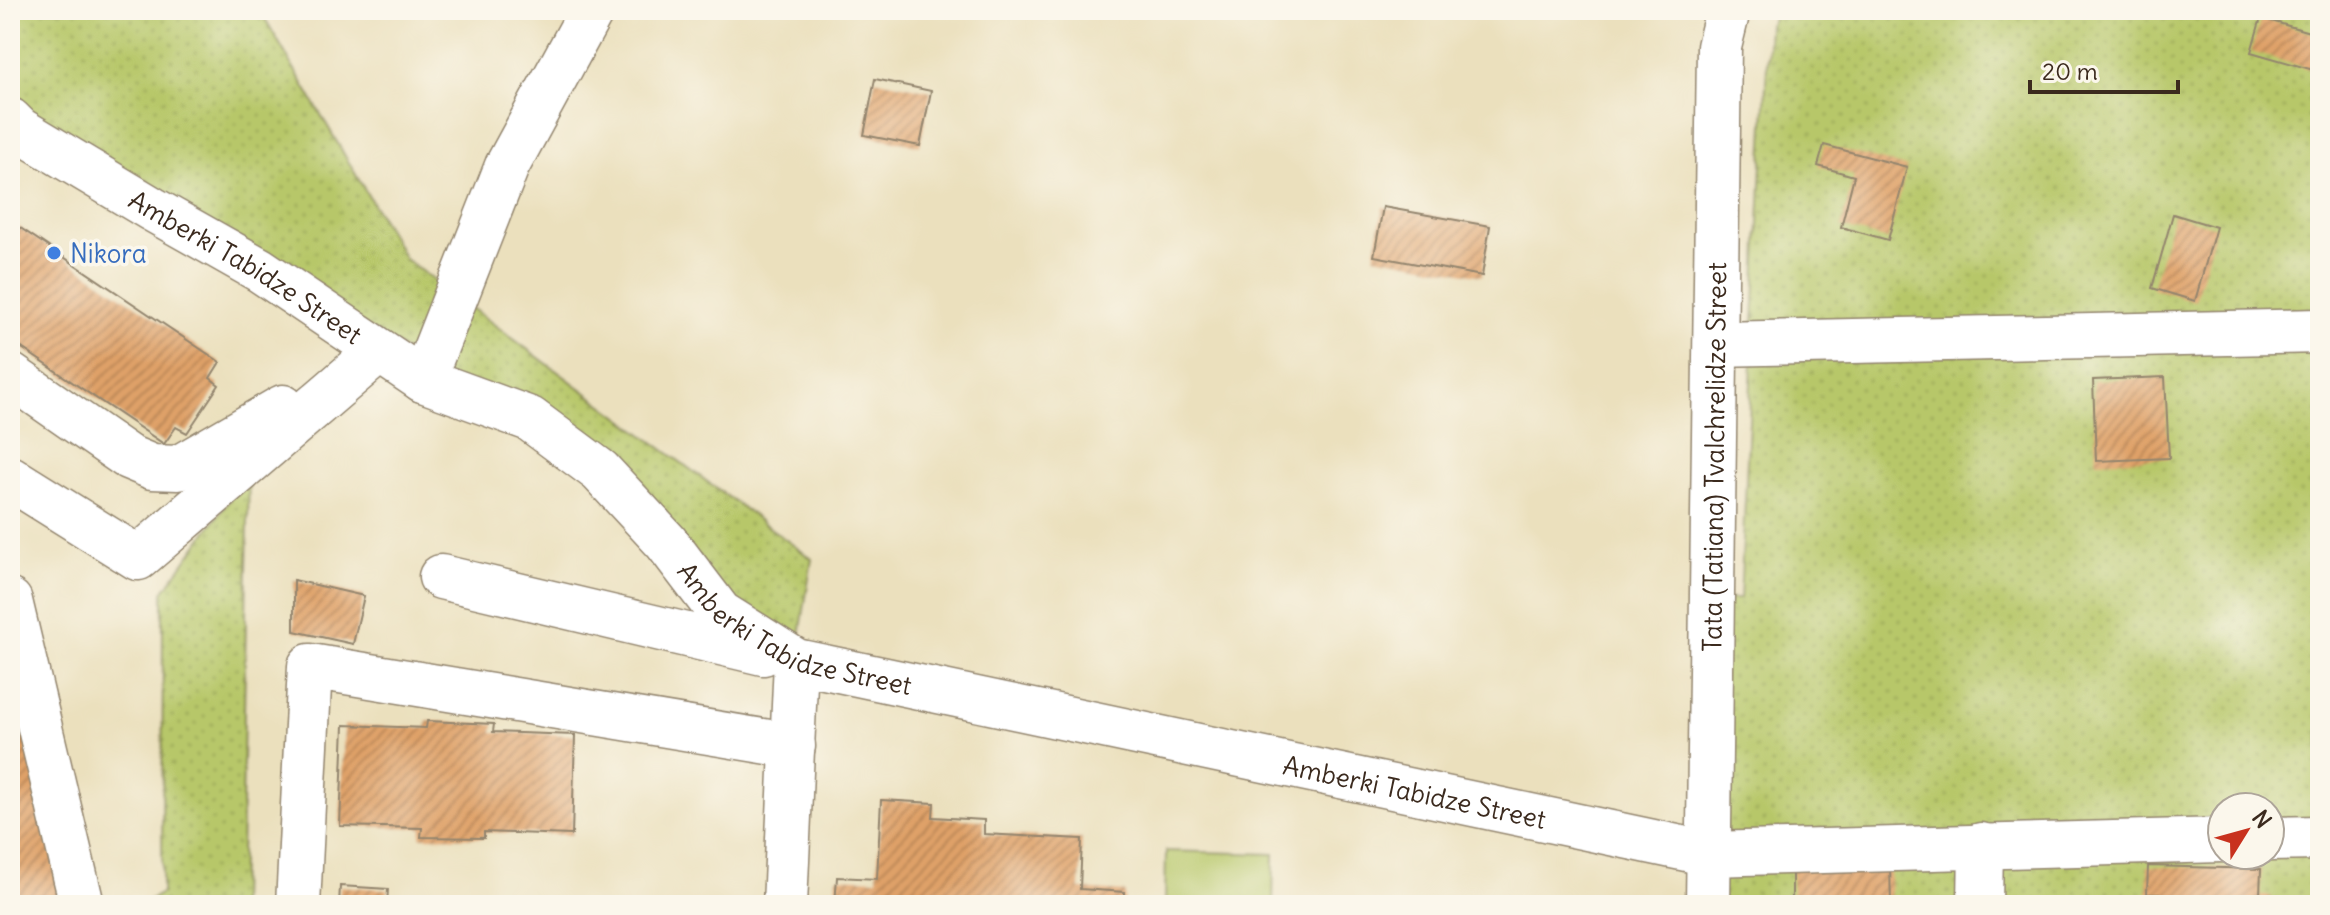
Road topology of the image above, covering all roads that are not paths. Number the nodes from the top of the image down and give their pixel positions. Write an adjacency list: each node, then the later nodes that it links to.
1 (592, 10): 8 (street)
2 (1728, 10): 5 (street, Tata (Tatiana) Tvalchrelidze Street)
3 (10, 120): 6 (street, Amberki Tabidze Street)
4 (2320, 331): 5 (street)
5 (1716, 344): 18 (street, Tata (Tatiana) Tvalchrelidze Street)
6 (379, 351): 7 (street); 8 (street, Amberki Tabidze Street); 9 (street)
7 (10, 375)
8 (423, 380): 12 (street, Amberki Tabidze Street)
9 (10, 478)
10 (441, 577): 12 (street)
11 (10, 601): 19 (street)
12 (796, 661): 13 (street); 18 (street, Amberki Tabidze Street)
13 (793, 746): 20 (street); 21 (street)
14 (2320, 838): 15 (street)
15 (2286, 839)
16 (2206, 840): 17 (street, Amberki Tabidze Street)
17 (1981, 845): 18 (street, Amberki Tabidze Street); 23 (street)
18 (1710, 854): 22 (street, Tata (Tatiana) Tvalchrelidze Street)
19 (82, 905)
20 (298, 905)
21 (785, 905)
22 (1708, 905)
23 (1980, 905)

